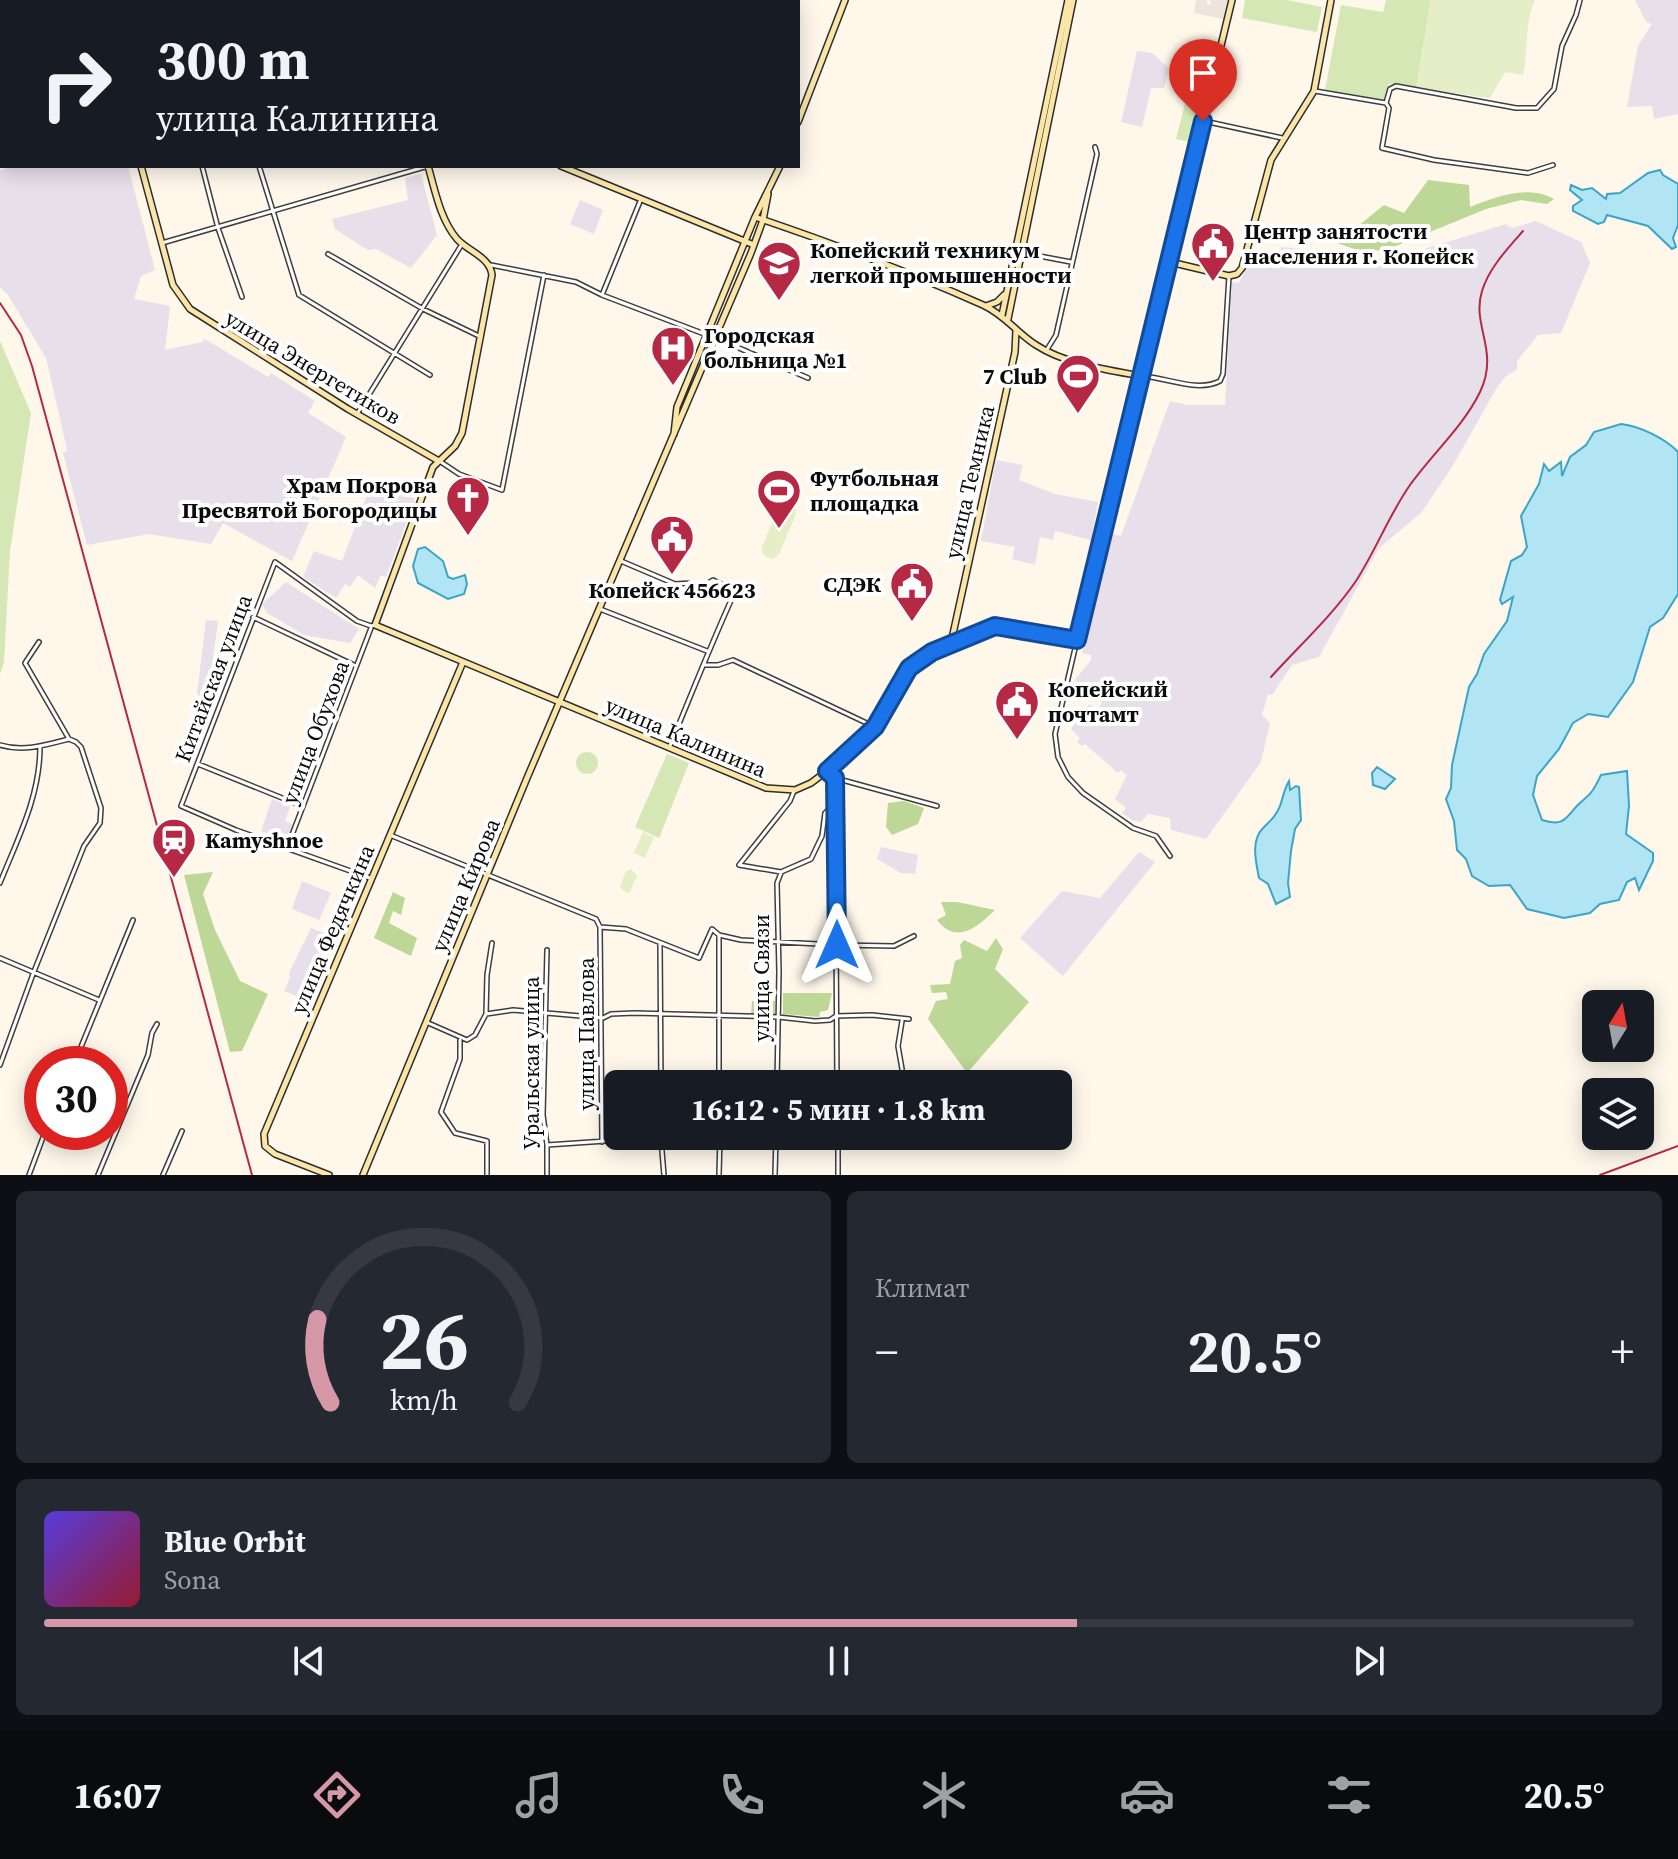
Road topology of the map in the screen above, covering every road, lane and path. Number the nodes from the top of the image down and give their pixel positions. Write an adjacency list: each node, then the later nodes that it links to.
1 (845, 0): 8 (street)
2 (1070, 0): 10 (street)
3 (1232, 0): 9 (street)
4 (1331, 0): 6 (street)
5 (1580, 0): 7 (street)
6 (1314, 91): 7 (street); 11 (street)
7 (1386, 103): 13 (street)
8 (800, 117)
9 (1203, 121): 11 (street); 36 (street)
10 (1042, 136): 40 (street); 47 (street)
11 (1282, 138): 39 (street)
12 (1095, 147): 35 (street)
13 (1553, 165)
14 (142, 168): 28 (street)
15 (203, 168): 26 (street)
16 (260, 168): 23 (street)
17 (421, 168): 23 (street)
18 (429, 168): 29 (street)
19 (566, 168): 22 (street)
20 (779, 168): 21 (street)
21 (768, 194): 24 (street); 25 (street)
22 (641, 199): 27 (street); 41 (street)
23 (272, 210): 26 (street); 55 (street)
24 (755, 217): 25 (street); 27 (street)
25 (763, 220): 30 (street); 44 (street)
26 (218, 228): 28 (street); 42 (street)
27 (745, 242): 30 (street); 43 (street)
28 (162, 243): 59 (street, улица Энергетиков)
29 (462, 244): 37 (street); 45 (street)
30 (754, 245): 46 (street)
31 (977, 246): 32 (street)
32 (1002, 251)
33 (328, 254): 45 (street)
34 (1029, 254): 35 (street)
35 (1071, 262): 53 (street)
36 (1170, 262): 39 (street); 57 (street)
37 (490, 265): 38 (street); 50 (street)
38 (544, 275): 41 (street); 61 (street)
39 (1229, 276): 57 (street)
40 (1007, 291): 44 (street); 47 (street)
41 (602, 295): 49 (street)
42 (242, 297)
43 (719, 305): 46 (street); 49 (street)
44 (985, 306): 47 (street)
45 (423, 309): 50 (street); 55 (street)
46 (728, 309): 51 (street)
47 (1005, 317): 48 (street)
48 (1016, 329): 52 (street); 54 (street, улица Темника)
49 (707, 335): 51 (street); 60 (street)
50 (481, 337): 61 (street)
51 (716, 338): 58 (street); 60 (street)
52 (1033, 344): 53 (street); 54 (street)
53 (1046, 351): 57 (street)
54 (1015, 352): 68 (street, улица Темника)
55 (393, 355): 56 (street); 59 (street)
56 (430, 375)
57 (1141, 376): 66 (street)
58 (808, 378)
59 (357, 414): 61 (street, улица Энергетиков)
60 (674, 435): 62 (street, улица Кирова)
61 (437, 460): 65 (street)
62 (621, 561): 63 (street, улица Кирова); 69 (street)
63 (600, 609): 69 (street); 73 (street, улица Кирова)
64 (253, 617): 65 (street, Китайская улица); 72 (street); 79 (street, Китайская улица)
65 (373, 626): 70 (street, улица Калинина); 72 (street, улица Обухова)
66 (1077, 640): 68 (street); 88 (street)
67 (39, 642): 75 (street)
68 (951, 643): 74 (street)
69 (707, 651): 71 (street)
70 (463, 662): 73 (street, улица Калинина); 86 (street, улица Федячкина)
71 (704, 665): 74 (street); 78 (street)
72 (356, 666): 84 (street, улица Обухова)
73 (560, 701): 78 (street, улица Калинина); 90 (street, улица Кирова)
74 (875, 727): 80 (street)
75 (69, 739): 77 (street); 103 (street)
76 (0, 745): 77 (street)
77 (40, 747): 92 (street)
78 (669, 748): 82 (street, улица Калинина)
79 (198, 764): 84 (street); 87 (street, Китайская улица)
80 (827, 771): 81 (street); 82 (street)
81 (835, 778): 83 (street); 85 (street)
82 (795, 790): 89 (street)
83 (833, 805): 89 (street); 100 (street)
84 (303, 806): 87 (street, улица Обухова)
85 (937, 806)
86 (390, 835): 90 (street); 91 (street, улица Федячкина)
87 (287, 848): 91 (street)
88 (1170, 856)
89 (781, 872): 97 (street, улица Связи)
90 (488, 874): 94 (street); 114 (street, улица Кирова)
91 (371, 878): 135 (street, улица Федячкина)
92 (0, 883)
93 (133, 920): 104 (street)
94 (600, 927): 99 (street); 111 (street, улица Павлова)
95 (719, 935): 97 (street); 99 (street); 108 (street)
96 (914, 936): 100 (street)
97 (778, 942): 100 (street); 110 (street, улица Связи)
98 (492, 943): 106 (street)
99 (660, 943): 107 (street)
100 (837, 945): 109 (street)
101 (547, 950): 105 (street, Уральская улица)
102 (0, 958): 103 (street)
103 (33, 974): 104 (street); 118 (street)
104 (99, 1000): 117 (street)
105 (545, 1011): 106 (street); 111 (street); 126 (street, Уральская улица)
106 (486, 1014): 116 (street)
107 (660, 1015): 108 (street); 111 (street); 120 (street)
108 (719, 1015): 110 (street); 121 (street)
109 (836, 1016): 110 (street); 113 (street); 123 (street)
110 (778, 1017): 122 (street, улица Связи)
111 (603, 1018): 125 (street, улица Павлова)
112 (909, 1019): 113 (street)
113 (902, 1020): 119 (street)
114 (426, 1022): 116 (street); 136 (street, улица Кирова)
115 (157, 1024): 133 (street)
116 (460, 1038): 137 (street)
117 (81, 1046)
118 (0, 1065)
119 (902, 1069)
120 (661, 1070)
121 (719, 1070)
122 (777, 1070)
123 (837, 1070)
124 (182, 1131): 134 (street)
125 (602, 1142): 126 (street)
126 (547, 1145): 138 (street, Уральская улица)
127 (38, 1150): 132 (street)
128 (662, 1150): 139 (street)
129 (720, 1150): 140 (street)
130 (776, 1150): 141 (street)
131 (838, 1150): 142 (street)
132 (29, 1175)
133 (98, 1175)
134 (163, 1175)
135 (329, 1175)
136 (363, 1175)
137 (487, 1175)
138 (547, 1175)
139 (664, 1175)
140 (719, 1175)
141 (775, 1175)
142 (838, 1175)

